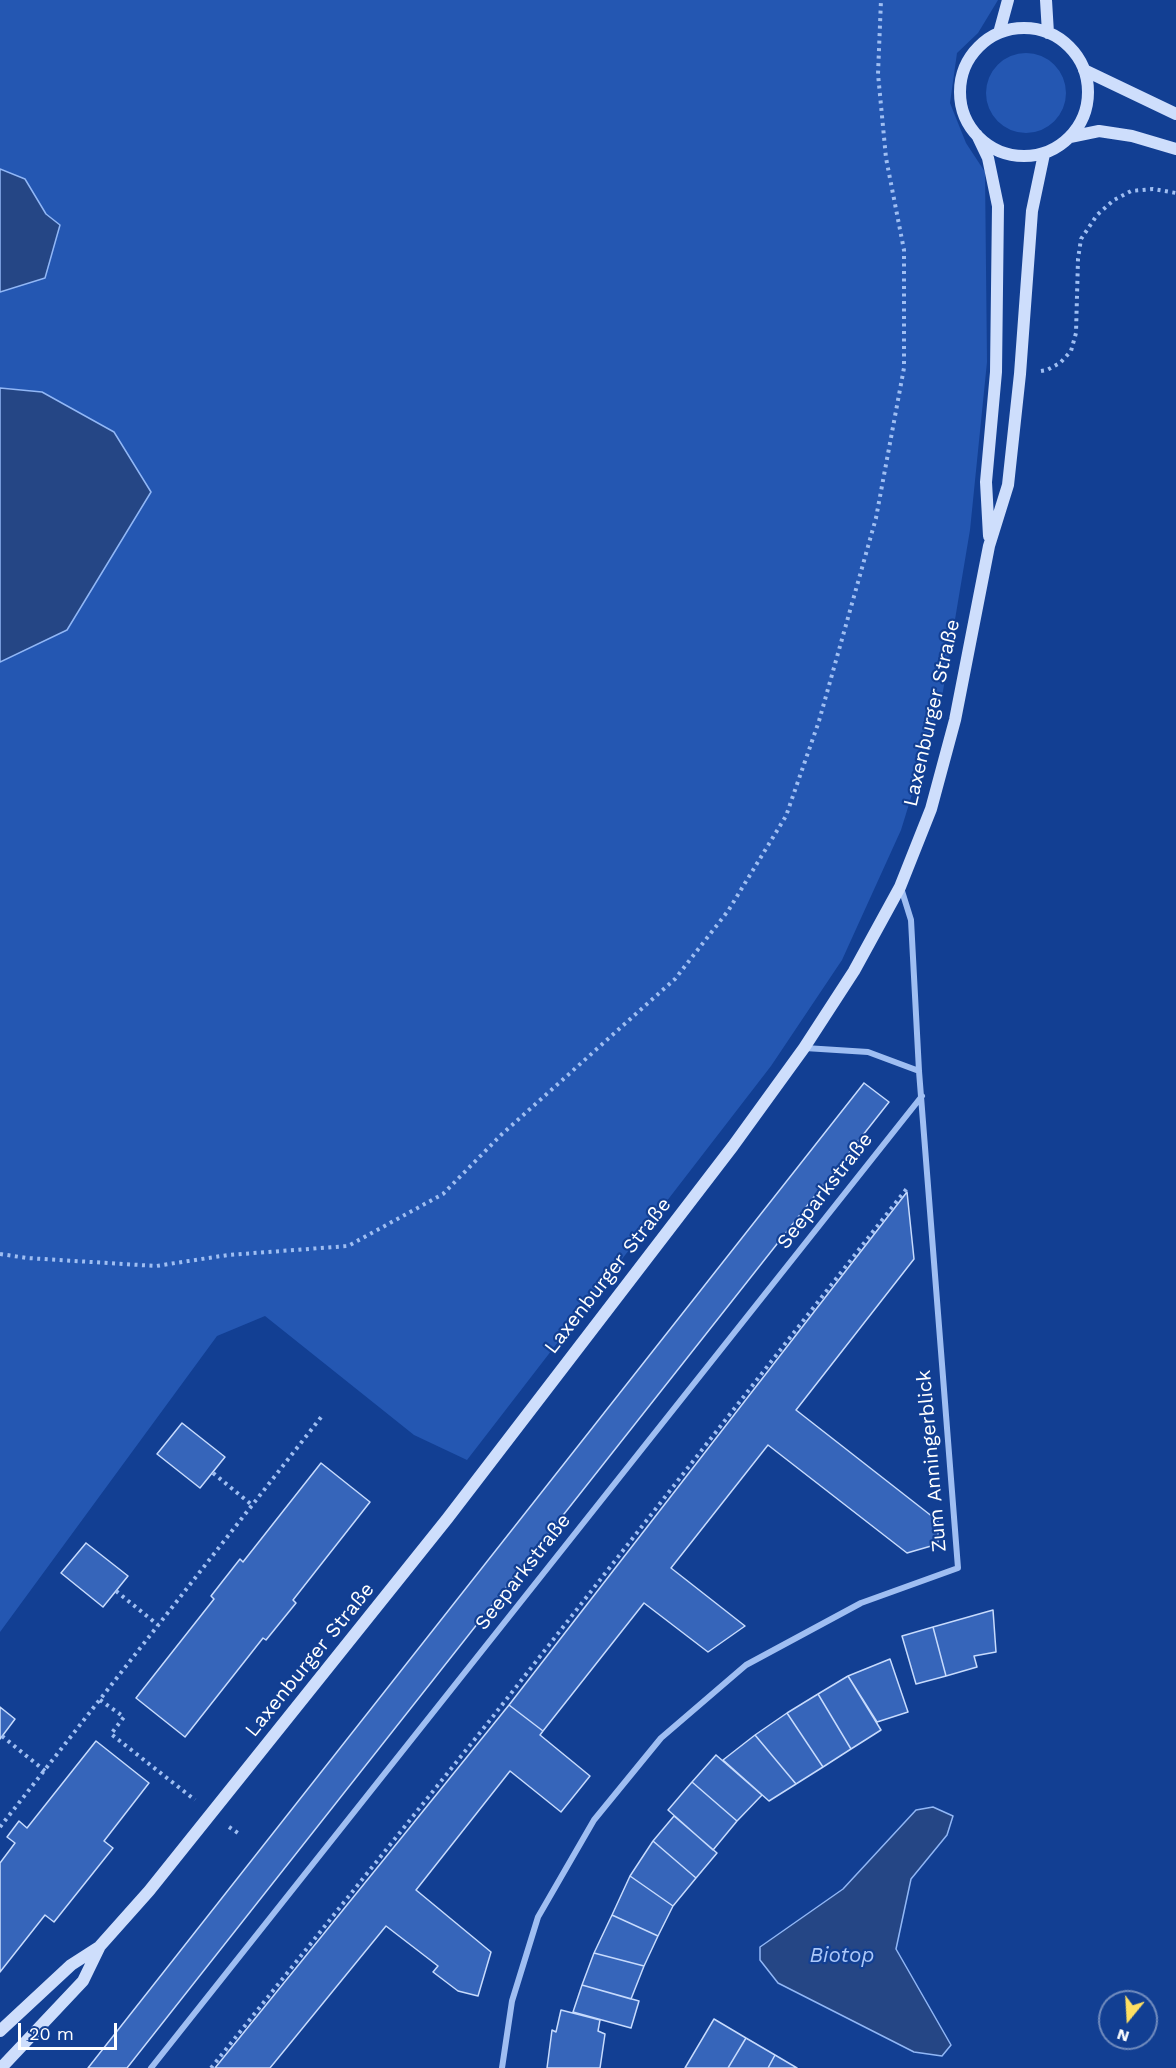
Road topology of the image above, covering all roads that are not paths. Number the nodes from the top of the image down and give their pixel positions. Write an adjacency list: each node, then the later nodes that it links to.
1 (1008, 0): 3 (main road)
2 (1046, 0): 4 (main road)
3 (999, 33): 4 (main road); 7 (main road)
4 (1048, 33): 5 (main road)
5 (1084, 70): 6 (main road); 8 (main road)
6 (1176, 114)
7 (977, 135): 10 (main road); 11 (main road, Laxenburger Straße)
8 (1070, 137): 9 (main road); 10 (main road)
9 (1176, 149)
10 (1044, 154): 11 (main road, Laxenburger Straße)
11 (989, 546): 12 (main road, Laxenburger Straße)
12 (900, 887): 13 (main road, Laxenburger Straße); 14 (street, Zum Anningerblick)
13 (804, 1048): 14 (street); 16 (main road, Laxenburger Straße)
14 (919, 1071): 15 (street, Zum Anningerblick)
15 (922, 1096): 19 (street, Seeparkstraße); 20 (street, Zum Anningerblick)
16 (100, 1946): 17 (main road, Laxenburger Straße); 18 (main road, Laxenburger Straße)
17 (0, 2031)
18 (1, 2068)
19 (151, 2068)
20 (502, 2068)

